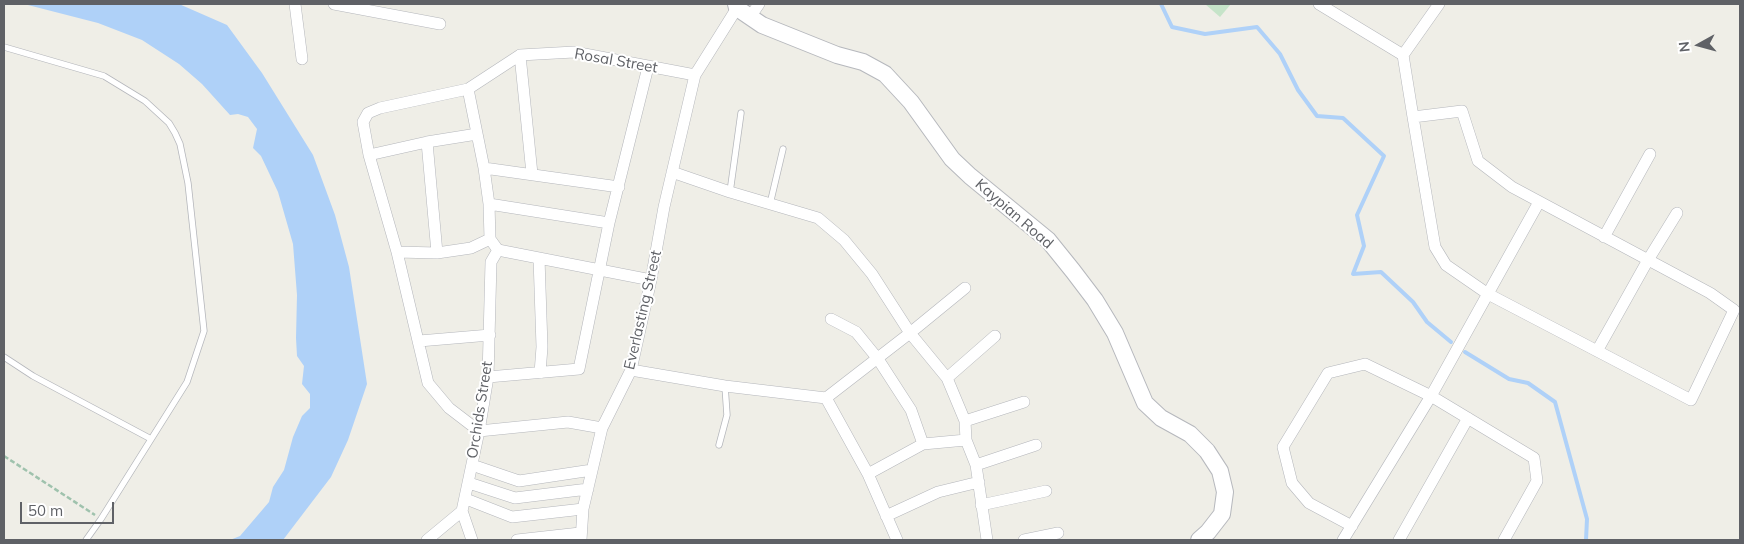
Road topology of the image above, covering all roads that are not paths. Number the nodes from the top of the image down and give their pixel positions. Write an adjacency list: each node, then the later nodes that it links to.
1 (295, 4): 10 (street)
2 (334, 4): 6 (street)
3 (1319, 4): 9 (street)
4 (1439, 4): 9 (street)
5 (745, 8): 12 (street, Everlasting Street); 90 (street, Kaypian Road)
6 (440, 24)
7 (4, 47): 62 (lane)
8 (520, 55): 11 (street, Rosal Street); 13 (street, Rosal Street); 23 (street)
9 (1403, 55): 15 (street)
10 (302, 59)
11 (648, 67): 12 (street, Rosal Street); 24 (street)
12 (695, 75): 22 (street, Everlasting Street)
13 (468, 89): 16 (street); 20 (street, Rosal Street)
14 (742, 113): 25 (lane)
15 (1413, 117): 26 (street); 41 (street)
16 (477, 134): 17 (street); 21 (street)
17 (427, 142): 20 (street); 35 (street)
18 (783, 149): 28 (lane)
19 (1650, 154): 31 (street)
20 (369, 155): 34 (street)
21 (484, 168): 23 (street); 27 (street)
22 (672, 172): 25 (street); 39 (street, Everlasting Street)
23 (532, 174): 24 (street)
24 (619, 187): 30 (street)
25 (730, 192): 28 (street)
26 (1539, 202): 31 (street); 41 (street)
27 (489, 204): 30 (street); 32 (street)
28 (770, 204): 43 (street)
29 (1677, 212): 37 (street)
30 (609, 223): 38 (street)
31 (1604, 237): 37 (street)
32 (490, 239): 33 (street); 35 (street)
33 (498, 250): 36 (street); 44 (street, Orchids Street)
34 (397, 252): 35 (street); 46 (street)
35 (437, 253)
36 (539, 258): 38 (street); 51 (street)
37 (1648, 260): 47 (street); 47 (street)
38 (600, 269): 39 (street); 51 (street)
39 (651, 280): 50 (street, Everlasting Street)
40 (964, 288): 43 (street)
41 (1488, 294): 47 (street); 55 (street)
42 (831, 319): 49 (street)
43 (910, 333): 49 (street); 53 (street)
44 (490, 335): 46 (street); 52 (street, Orchids Street)
45 (995, 336): 53 (street)
46 (419, 342): 61 (street)
47 (1596, 350)
48 (4, 357): 62 (lane)
49 (878, 359): 56 (street); 64 (street)
50 (630, 370): 54 (street); 60 (street, Everlasting Street)
51 (540, 373): 52 (street)
52 (488, 377): 61 (street, Orchids Street)
53 (947, 378): 59 (street)
54 (725, 386): 56 (street); 65 (lane)
55 (1431, 396): 58 (street); 80 (street); 80 (street)
56 (826, 398): 70 (street)
57 (1024, 402): 59 (street)
58 (1468, 418): 92 (street); 93 (street)
59 (965, 421): 63 (street)
60 (602, 428): 61 (street); 69 (street, Everlasting Street)
61 (479, 431): 67 (street, Orchids Street)
62 (151, 439): 83 (lane)
63 (966, 440): 64 (street); 68 (street)
64 (923, 444): 70 (street)
65 (719, 445)
66 (1036, 445): 68 (street)
67 (472, 465): 69 (street); 72 (street, Orchids Street)
68 (976, 465): 71 (street)
69 (592, 470): 73 (street, Everlasting Street)
70 (868, 474): 79 (street)
71 (979, 482): 76 (street); 79 (street)
72 (468, 483): 73 (street); 75 (street, Orchids Street)
73 (588, 489): 77 (street, Everlasting Street)
74 (1046, 490): 76 (street)
75 (466, 500): 77 (street); 78 (street, Orchids Street)
76 (981, 505): 88 (street)
77 (583, 509): 82 (street, Everlasting Street)
78 (462, 511): 84 (street); 85 (street)
79 (886, 516): 87 (street)
80 (1352, 526): 91 (street)
81 (1058, 533): 89 (street)
82 (581, 537): 86 (street)
83 (86, 540)
84 (427, 540)
85 (472, 540)
86 (517, 540)
87 (897, 540)
88 (987, 540)
89 (1024, 540)
90 (1199, 540)
91 (1343, 540)
92 (1400, 540)
93 (1504, 540)

